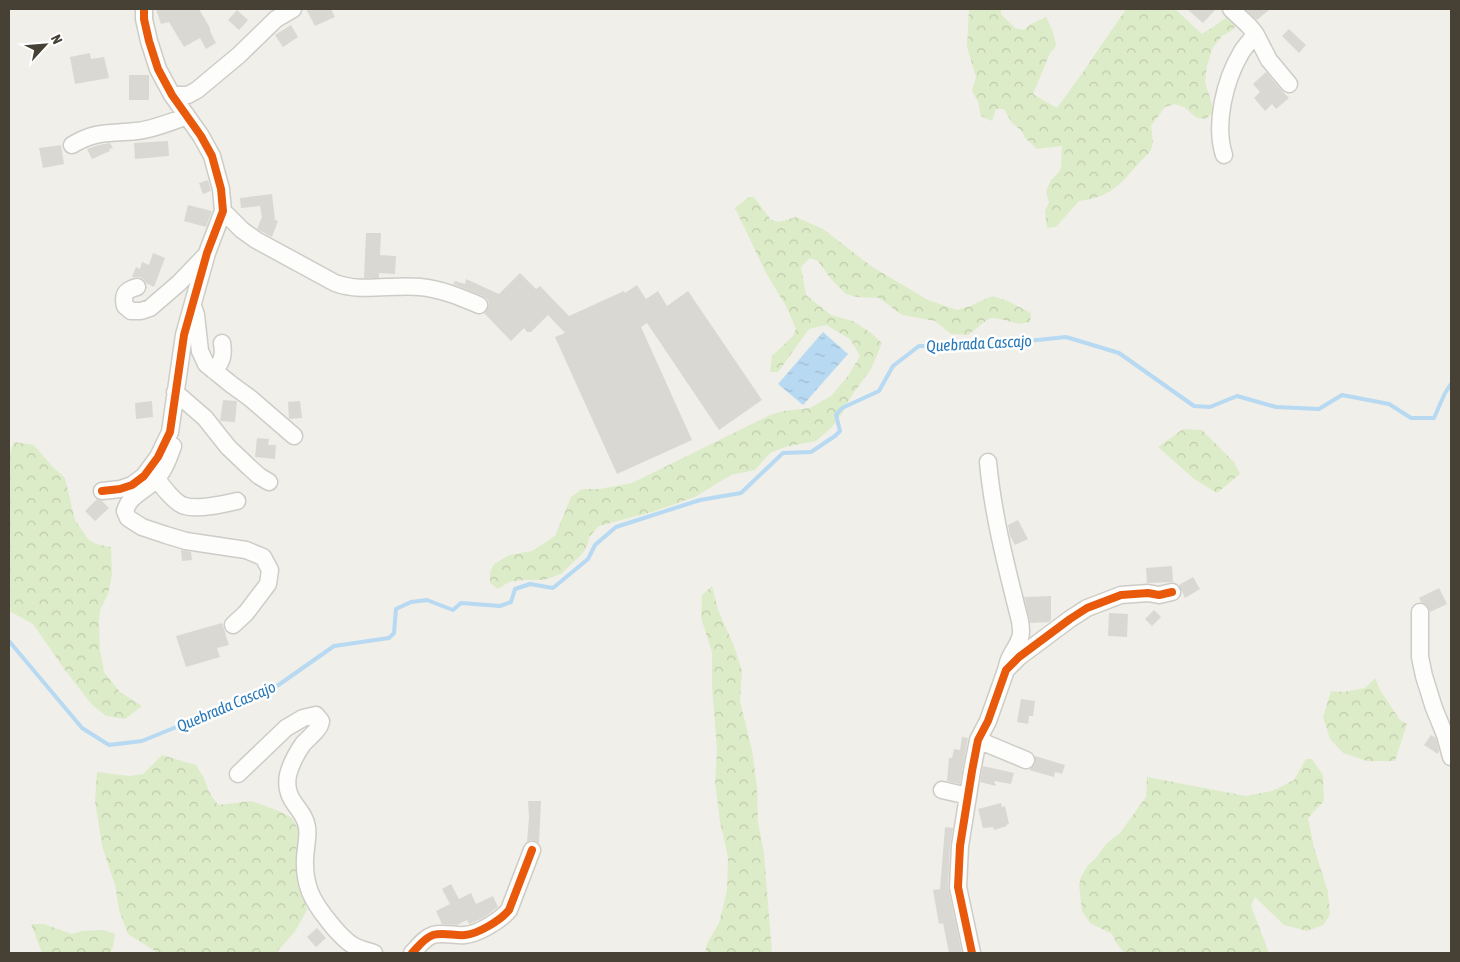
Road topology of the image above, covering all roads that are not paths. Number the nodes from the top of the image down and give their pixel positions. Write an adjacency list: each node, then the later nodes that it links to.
1 (144, 9): 6 (street)
2 (293, 9): 6 (street)
3 (1230, 9): 4 (street)
4 (1255, 33): 5 (street); 9 (street)
5 (1290, 84)
6 (172, 95): 7 (street)
7 (187, 116): 8 (street); 10 (street)
8 (72, 145)
9 (1224, 155)
10 (223, 211): 11 (street); 14 (street)
11 (208, 253): 12 (street); 13 (street)
12 (137, 287)
13 (192, 304): 16 (street); 17 (street)
14 (479, 305)
15 (222, 343): 16 (street)
16 (213, 370): 18 (street)
17 (174, 399): 20 (street); 21 (street); 22 (street)
18 (294, 436)
19 (988, 462): 27 (street)
20 (157, 478): 23 (street); 26 (street)
21 (268, 482)
22 (102, 491)
23 (237, 501)
24 (1172, 592): 27 (street)
25 (1420, 612): 29 (street)
26 (233, 625)
27 (1006, 670): 28 (street)
28 (978, 740): 30 (street); 33 (street)
29 (1450, 750)
30 (1026, 760)
31 (238, 774): 35 (street)
32 (942, 790): 33 (street)
33 (968, 796): 37 (street)
34 (532, 850): 36 (street)
35 (374, 953)
36 (412, 953)
37 (972, 953)

